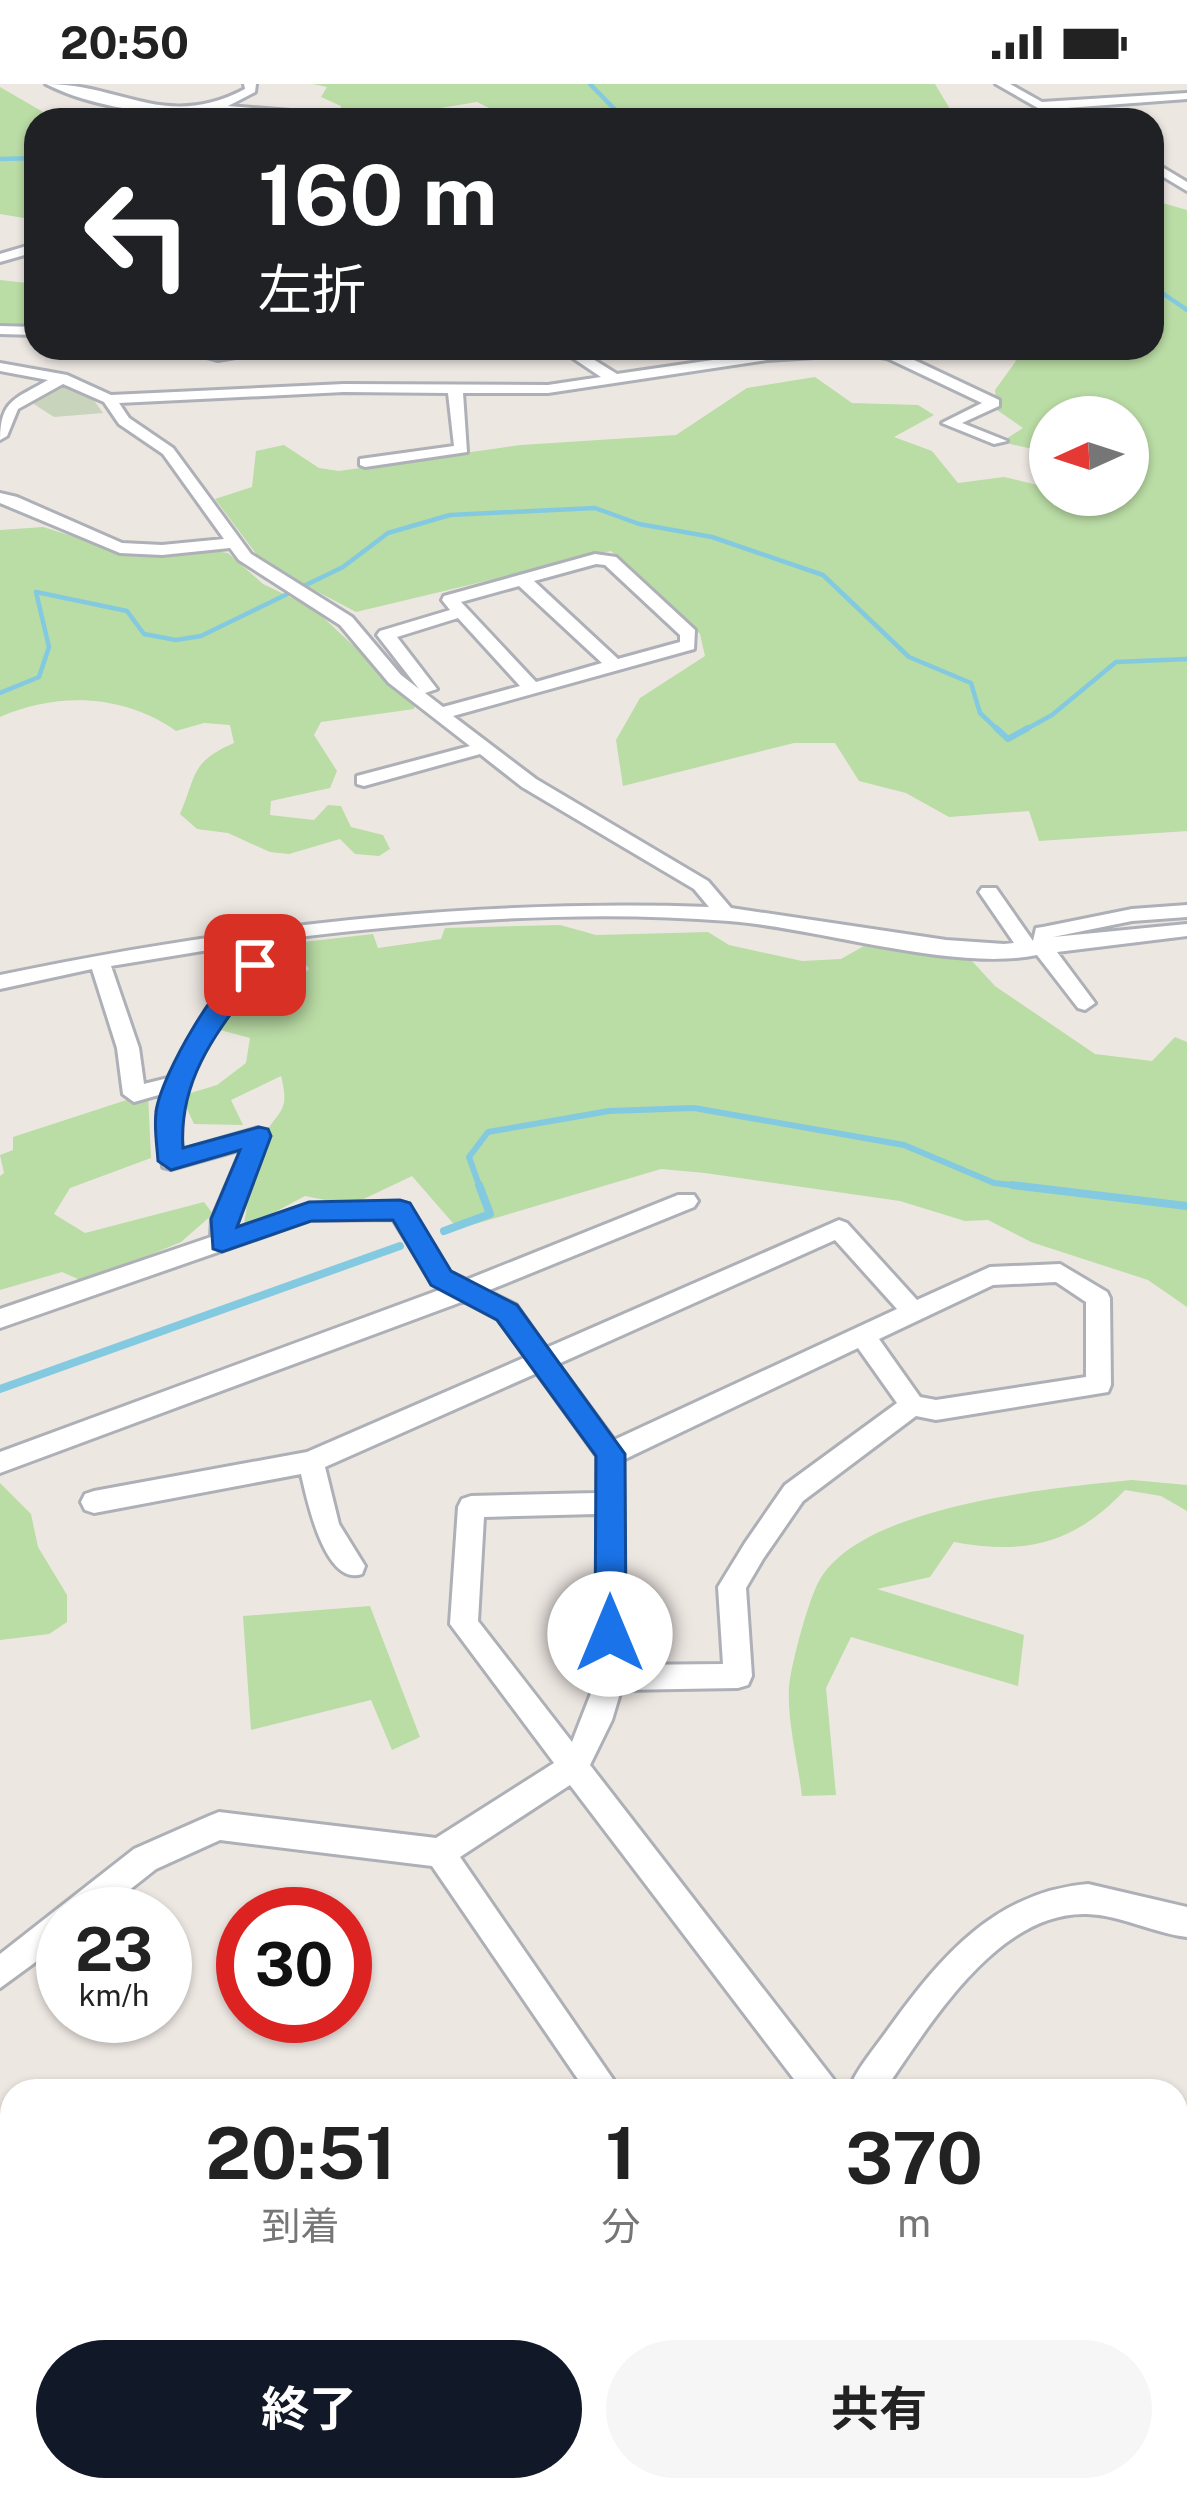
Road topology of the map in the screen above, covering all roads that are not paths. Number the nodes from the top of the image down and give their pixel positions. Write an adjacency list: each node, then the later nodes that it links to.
1 (52, 84): 6 (street)
2 (250, 84): 7 (street)
3 (1002, 84): 5 (street)
4 (1187, 96): 5 (street)
5 (1040, 106): 8 (street)
6 (183, 108)
7 (226, 108)
8 (1043, 108)
9 (1164, 173): 11 (street)
10 (1187, 175): 11 (street)
11 (1171, 178): 12 (street)
12 (1187, 187)
13 (262, 360): 21 (street)
14 (588, 360): 19 (street)
15 (740, 360): 19 (street)
16 (898, 360): 24 (street)
17 (0, 367): 18 (street)
18 (62, 378): 22 (street); 23 (street)
19 (614, 379): 20 (street)
20 (455, 390): 21 (street); 25 (street)
21 (273, 391): 22 (street)
22 (109, 399): 27 (street)
23 (0, 436)
24 (999, 441)
25 (365, 462)
26 (0, 498): 27 (street)
27 (234, 543): 32 (street)
28 (522, 579): 29 (street); 30 (street); 30 (street)
29 (461, 612): 31 (street); 32 (street)
30 (615, 666): 31 (street)
31 (529, 685): 32 (street)
32 (447, 712): 33 (street)
33 (486, 748): 34 (street); 37 (street)
34 (364, 780)
35 (989, 892): 40 (street)
36 (1187, 911): 40 (street)
37 (725, 914): 39 (street); 40 (street)
38 (1187, 931): 40 (street)
39 (274, 934): 41 (street); 44 (street)
40 (1036, 949): 43 (street)
41 (99, 961): 42 (street); 44 (street)
42 (0, 982)
43 (1085, 1004)
44 (176, 1084): 46 (street)
45 (686, 1201): 47 (street)
46 (222, 1242): 47 (street); 49 (street)
47 (461, 1292): 51 (street); 55 (street)
48 (912, 1310): 50 (street); 51 (street); 52 (street)
49 (0, 1319)
50 (863, 1336): 52 (street); 53 (street)
51 (548, 1361): 53 (street); 54 (street)
52 (912, 1405): 59 (street)
53 (610, 1454): 57 (street)
54 (311, 1462): 56 (street); 58 (street)
55 (0, 1463)
56 (94, 1502)
57 (610, 1503): 59 (street); 60 (street)
58 (352, 1566)
59 (610, 1678): 60 (street)
60 (574, 1766): 61 (street); 67 (street)
61 (440, 1853): 62 (street); 66 (street)
62 (109, 1887)
63 (1187, 1922): 68 (street)
64 (36, 1945): 65 (street)
65 (0, 1973)
66 (597, 2079)
67 (814, 2079)
68 (873, 2079)

